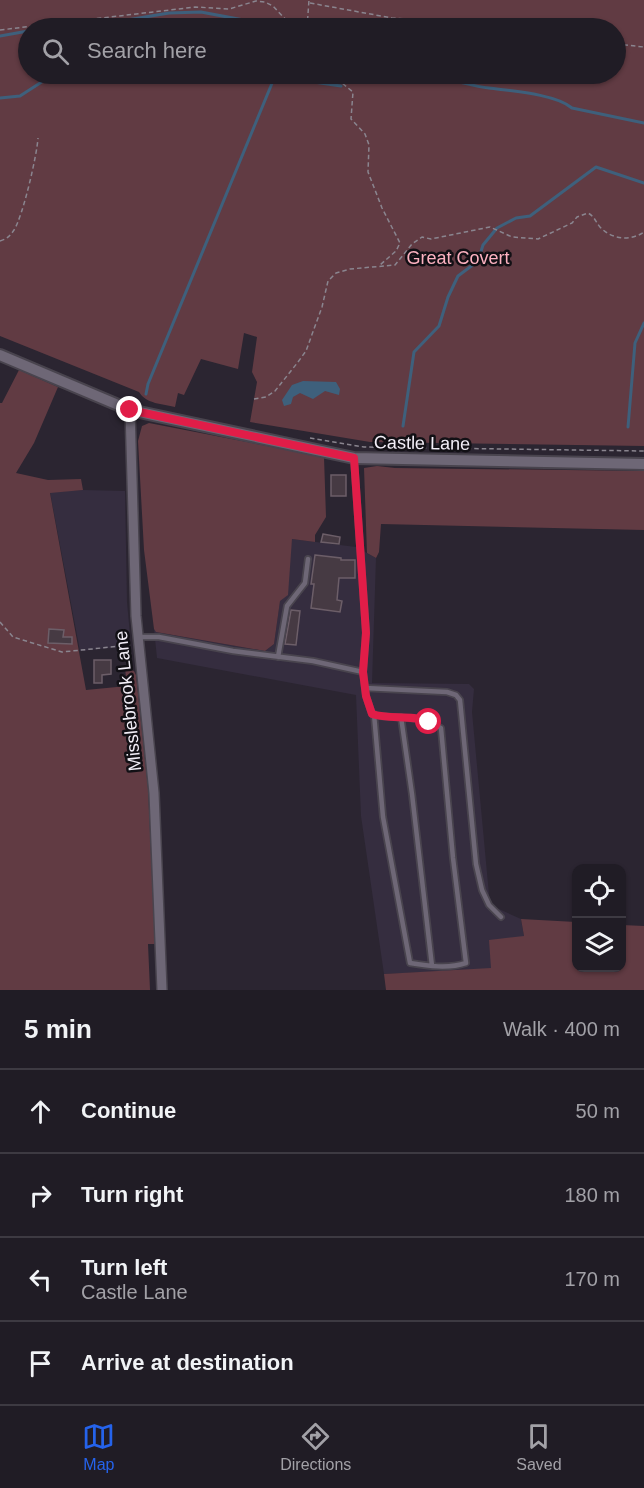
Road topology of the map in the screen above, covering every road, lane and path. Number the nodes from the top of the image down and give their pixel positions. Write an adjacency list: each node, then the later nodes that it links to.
1 (310, 2): 4 (path); 5 (path)
2 (102, 18): 3 (path)
3 (284, 18)
4 (308, 18)
5 (392, 18)
6 (18, 28): 7 (path)
7 (0, 30)
8 (626, 45): 9 (path)
9 (644, 47)
10 (343, 84): 14 (path)
11 (38, 138): 13 (path)
12 (644, 232): 14 (path)
13 (0, 241)
14 (380, 266): 16 (path)
15 (0, 355): 17 (street, Castle Lane)
16 (254, 399)
17 (130, 410): 20 (street, Castle Lane); 24 (street, Misslebrook Lane)
18 (309, 437): 19 (path)
19 (644, 451)
20 (354, 458): 21 (street, Castle Lane); 26 (lane)
21 (644, 464)
22 (308, 559): 25 (lane)
23 (0, 622): 24 (path)
24 (139, 641): 25 (lane); 32 (street, Misslebrook Lane)
25 (278, 657): 26 (lane)
26 (363, 672): 27 (lane)
27 (365, 688): 28 (lane); 30 (lane)
28 (374, 714): 29 (lane); 31 (lane)
29 (401, 717): 31 (lane); 31 (lane)
30 (501, 917)
31 (432, 966)
32 (162, 990)

